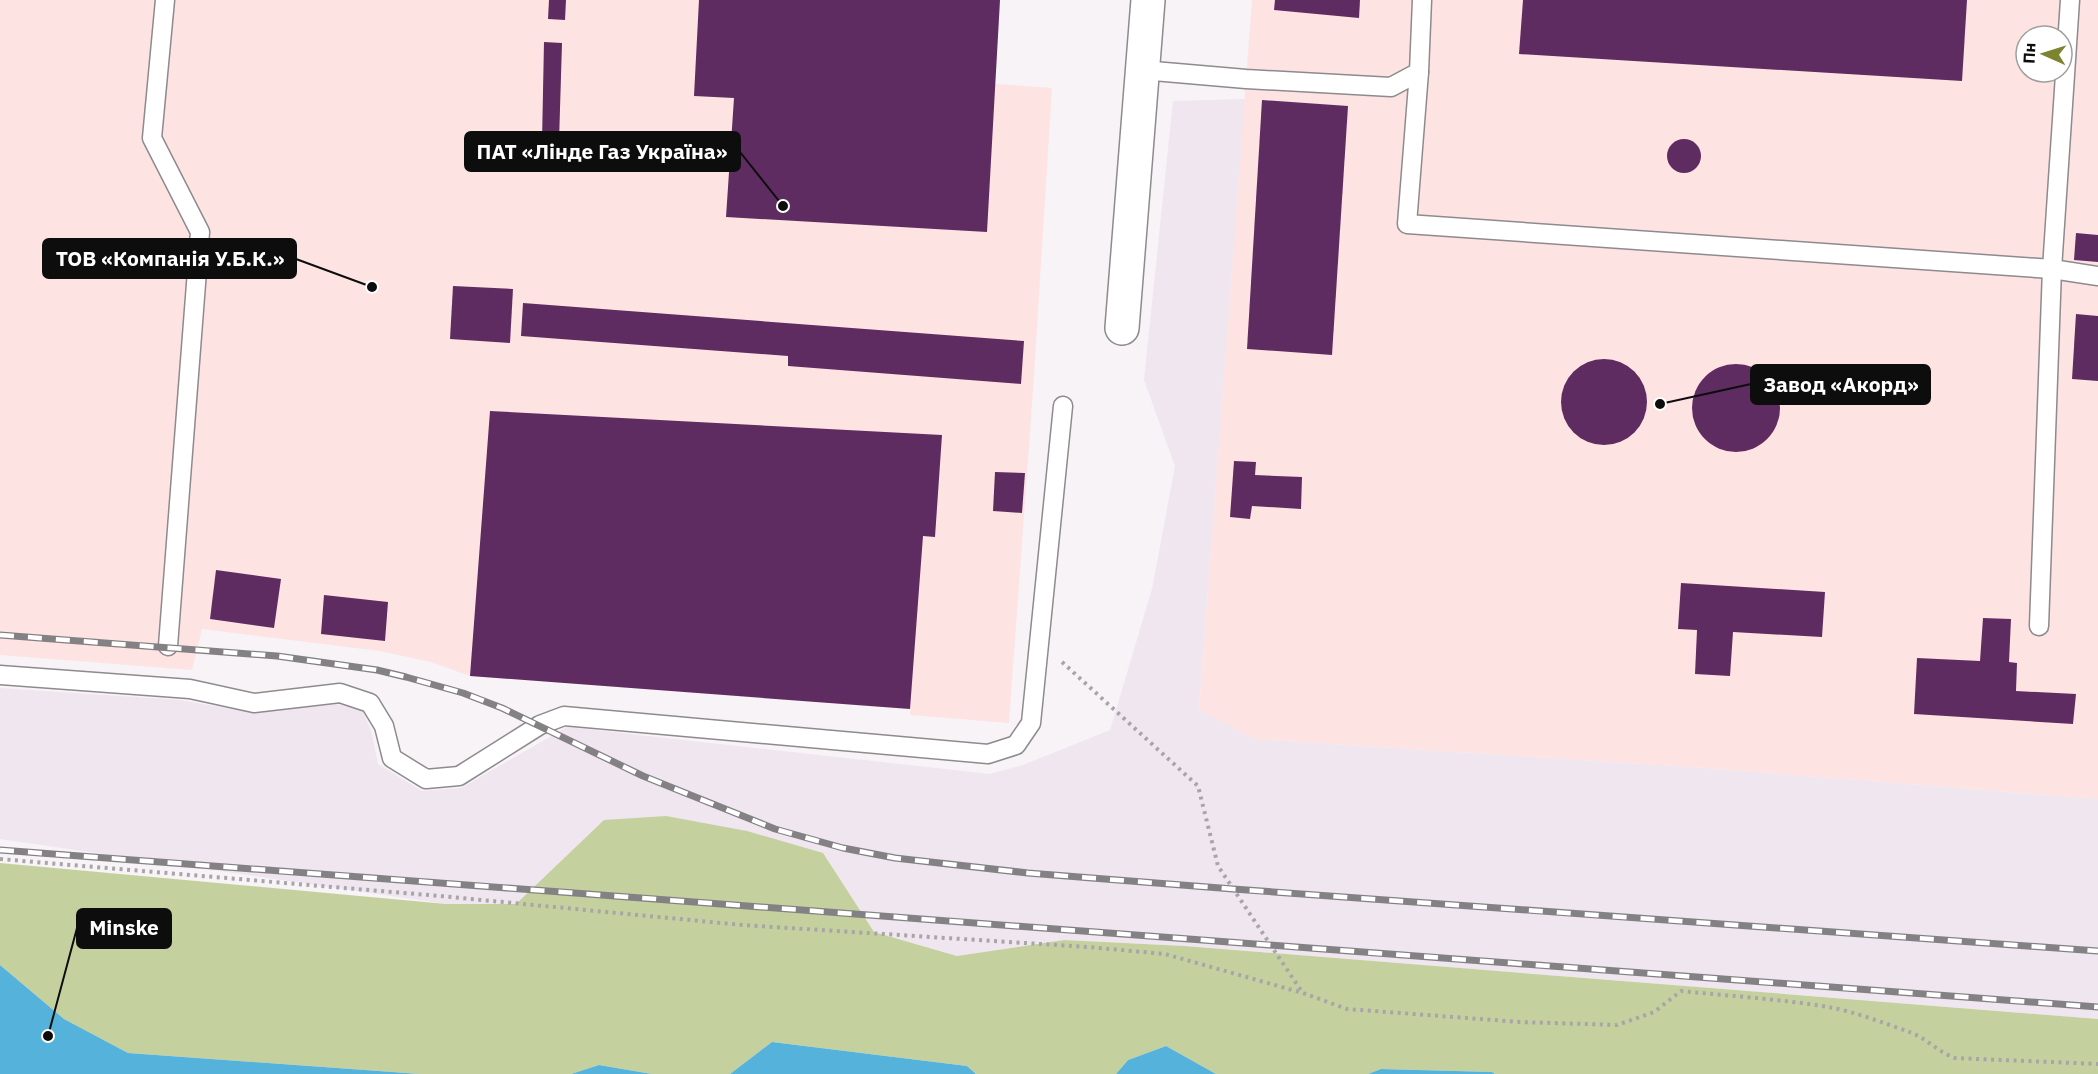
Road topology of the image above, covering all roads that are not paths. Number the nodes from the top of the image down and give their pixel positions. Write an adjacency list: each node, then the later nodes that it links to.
1 (165, 0): 12 (lane)
2 (1148, 0): 5 (street)
3 (1422, 0): 6 (lane)
4 (2070, 0): 7 (lane)
5 (1142, 70): 6 (lane); 9 (street)
6 (1419, 72): 7 (lane)
7 (2052, 269): 8 (lane); 11 (lane)
8 (2098, 276)
9 (1122, 328)
10 (1063, 406): 13 (lane)
11 (2039, 626)
12 (168, 646)
13 (0, 675)

